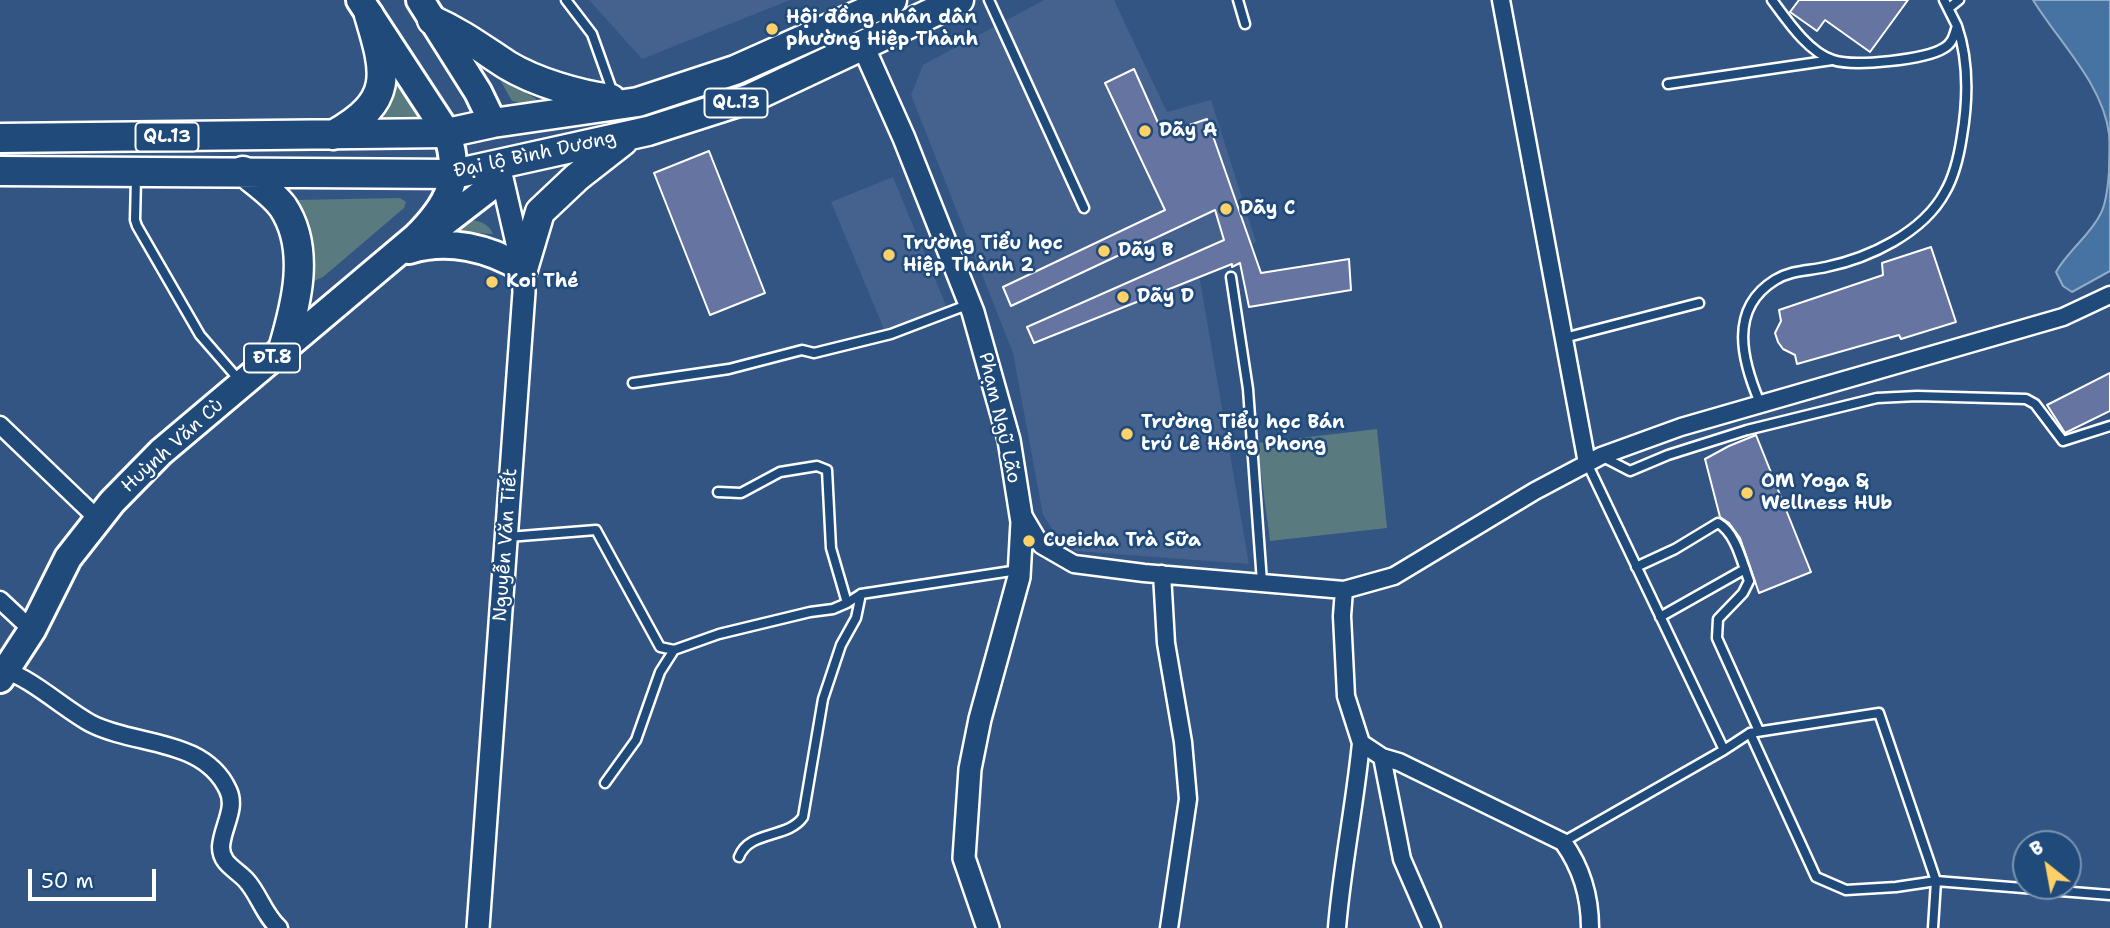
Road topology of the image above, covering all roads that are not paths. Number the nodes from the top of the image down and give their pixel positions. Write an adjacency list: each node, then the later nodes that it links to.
1 (566, 0): 18 (lane)
2 (892, 0): 11 (highway, Đại lộ Bình Dương / QL.13)
3 (959, 0): 15 (highway, Đại lộ Bình Dương / QL.13)
4 (989, 0): 29 (lane)
5 (1238, 0): 13 (lane)
6 (1501, 0): 36 (street)
7 (1772, 0): 16 (lane)
8 (1959, 0): 9 (lane)
9 (1946, 4): 14 (lane)
10 (364, 8): 20 (main road); 21 (highway)
11 (850, 9): 18 (highway, Đại lộ Bình Dương / QL.13)
12 (426, 10): 18 (highway); 19 (main road)
13 (1245, 24)
14 (1957, 26): 16 (lane); 40 (lane)
15 (863, 46): 22 (highway, Đại lộ Bình Dương / QL.13); 35 (street, Phạm Ngũ Lão)
16 (1832, 60): 17 (lane)
17 (1668, 84)
18 (627, 101): 19 (highway, Đại lộ Bình Dương / QL.13)
19 (493, 123): 20 (highway, Đại lộ Bình Dương / QL.13); 24 (highway)
20 (447, 133): 21 (highway, Đại lộ Bình Dương / QL.13); 28 (highway)
21 (333, 135): 23 (highway, Đại lộ Bình Dương / QL.13)
22 (630, 135): 24 (highway, Đại lộ Bình Dương / QL.13); 31 (highway)
23 (0, 138)
24 (499, 164): 28 (highway, Đại lộ Bình Dương / QL.13); 31 (street, Nguyễn Văn Tiết)
25 (0, 171): 27 (highway, Đại lộ Bình Dương / QL.13)
26 (243, 171): 27 (highway, Đại lộ Bình Dương / QL.13); 28 (highway, Đại lộ Bình Dương / QL.13); 37 (highway)
27 (136, 172): 39 (lane)
28 (470, 178): 30 (main road, Huỳnh Văn Cù); 31 (street)
29 (1084, 208)
30 (394, 255): 31 (main road); 37 (main road, Huỳnh Văn Cù / ĐT.8)
31 (523, 269): 47 (street, Nguyễn Văn Tiết)
32 (1231, 277): 52 (lane)
33 (2110, 295): 40 (street)
34 (1699, 303): 36 (lane)
35 (970, 304): 38 (lane); 45 (street, Phạm Ngũ Lão)
36 (1564, 338): 43 (street)
37 (283, 349): 39 (main road, Huỳnh Văn Cù / ĐT.8)
38 (633, 383)
39 (242, 384): 46 (main road, Huỳnh Văn Cù / ĐT.8)
40 (1760, 403): 43 (street)
41 (0, 425): 46 (street)
42 (2110, 426): 43 (lane)
43 (1594, 460): 48 (lane); 53 (street)
44 (718, 492): 56 (lane)
45 (1020, 508): 49 (street, Phạm Ngũ Lão); 51 (street)
46 (98, 519): 58 (main road, Huỳnh Văn Cù / ĐT.8)
47 (505, 537): 59 (lane); 71 (street, Nguyễn Văn Tiết)
48 (1636, 567): 50 (lane); 57 (lane)
49 (1020, 569): 54 (lane); 72 (street, Phạm Ngũ Lão)
50 (1745, 569): 57 (lane); 61 (lane)
51 (1162, 574): 52 (street); 73 (street)
52 (1262, 582): 53 (street)
53 (1344, 590): 62 (street)
54 (861, 594): 56 (lane); 67 (lane)
55 (0, 600): 58 (street)
56 (847, 603): 59 (lane)
57 (1660, 617): 63 (lane)
58 (32, 630): 60 (main road, Huỳnh Văn Cù / ĐT.8)
59 (674, 650): 65 (lane)
60 (3, 675): 70 (street)
61 (1754, 732): 63 (lane); 68 (lane); 68 (lane)
62 (1361, 743): 64 (street); 74 (street)
63 (1724, 750): 66 (lane)
64 (1382, 757): 66 (street); 75 (street)
65 (606, 783)
66 (1563, 842): 76 (street)
67 (739, 857)
68 (1936, 881): 69 (lane); 77 (lane)
69 (2110, 895)
70 (279, 928)
71 (478, 928)
72 (988, 928)
73 (1169, 928)
74 (1337, 928)
75 (1432, 928)
76 (1590, 928)
77 (1933, 928)

